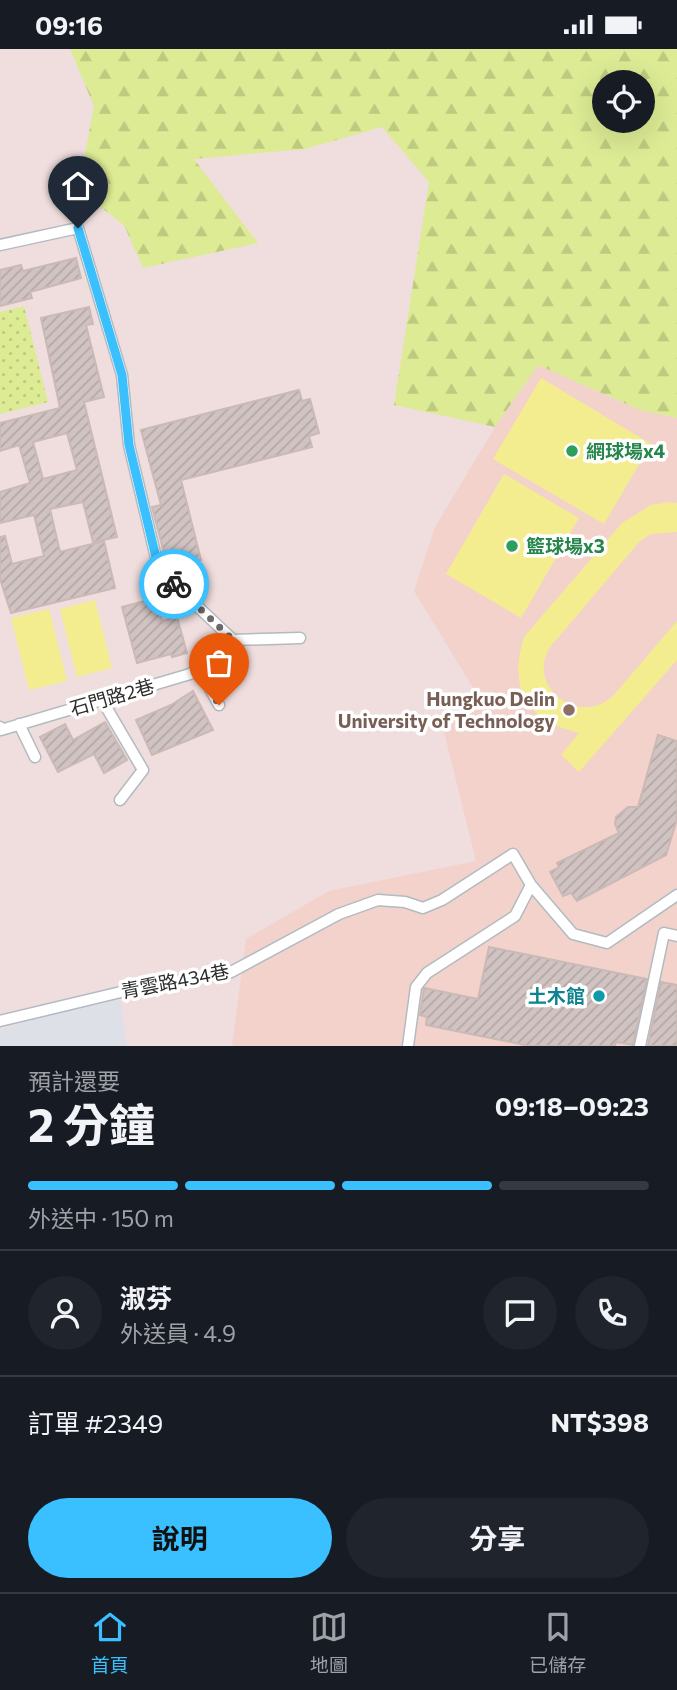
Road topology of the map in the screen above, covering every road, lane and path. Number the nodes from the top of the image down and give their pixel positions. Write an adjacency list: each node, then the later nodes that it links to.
1 (0, 245): 3 (lane)
2 (299, 638): 3 (lane)
3 (233, 640): 4 (lane, 石門路2巷)
4 (198, 667): 5 (lane, 石門路2巷); 6 (lane)
5 (102, 700): 7 (lane, 石門路2巷); 10 (lane)
6 (219, 705)
7 (19, 725): 8 (lane, 石門路2巷); 9 (lane)
8 (0, 727)
9 (35, 757)
10 (120, 800)
11 (531, 885): 12 (lane); 14 (lane, 青雲路434巷); 15 (lane)
12 (677, 895)
13 (677, 936): 16 (lane)
14 (0, 1021)
15 (408, 1046)
16 (640, 1046)

